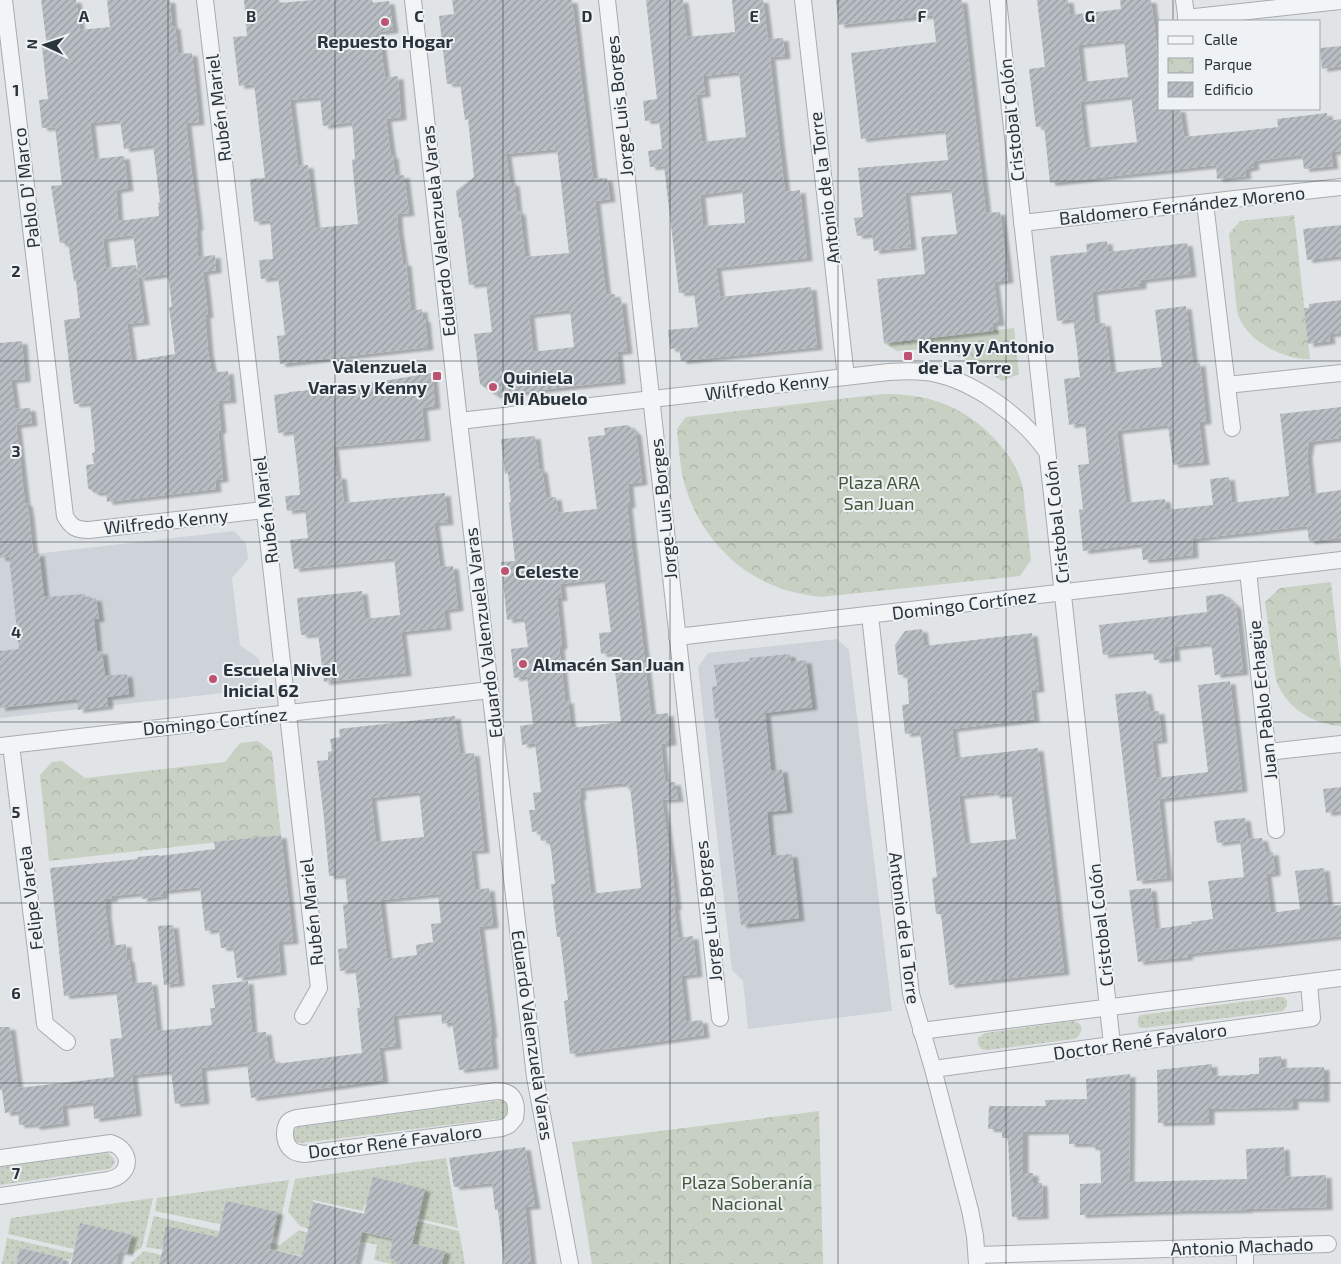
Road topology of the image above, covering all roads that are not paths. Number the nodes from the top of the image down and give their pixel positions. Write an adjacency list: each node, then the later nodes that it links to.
1 (4, 0): 21 (street, Pablo D' Marco)
2 (205, 0): 20 (street, Rubén Mariel)
3 (413, 0): 17 (street, Eduardo Valenzuela Varas)
4 (607, 0): 16 (street, Jorge Luis Borges)
5 (803, 0): 14 (street, Antonio de la Torre)
6 (998, 0): 12 (street, Cristobal Colón)
7 (1184, 0): 9 (street)
8 (1341, 1): 9 (street)
9 (1187, 20)
10 (1341, 187): 11 (street, Baldomero Fernández Moreno)
11 (1205, 203): 12 (street, Baldomero Fernández Moreno); 15 (street)
12 (1022, 223): 19 (street, Cristobal Colón)
13 (1341, 373): 15 (street)
14 (846, 377): 16 (street, Wilfredo Kenny); 19 (street, Wilfredo Kenny)
15 (1227, 386): 18 (street)
16 (651, 399): 17 (street, Wilfredo Kenny); 26 (street, Jorge Luis Borges)
17 (459, 421): 27 (street, Eduardo Valenzuela Varas)
18 (1232, 428)
19 (1049, 453): 24 (street, Cristobal Colón)
20 (264, 510): 21 (street, Wilfredo Kenny); 28 (street, Rubén Mariel)
21 (69, 524)
22 (1341, 560): 23 (street, Domingo Cortínez)
23 (1248, 571): 24 (street, Domingo Cortínez); 31 (street, Juan Pablo Echagüe)
24 (1063, 592): 25 (street, Domingo Cortínez); 35 (street, Cristobal Colón)
25 (870, 614): 26 (street, Domingo Cortínez); 38 (street, Antonio de la Torre)
26 (677, 637): 37 (street, Jorge Luis Borges)
27 (490, 690): 28 (street, Domingo Cortínez); 42 (street, Eduardo Valenzuela Varas)
28 (290, 713): 30 (street, Domingo Cortínez); 36 (street, Rubén Mariel)
29 (1341, 744): 31 (street)
30 (5, 745): 39 (street, Felipe Varela)
31 (1268, 752): 32 (street, Juan Pablo Echagüe)
32 (1276, 830)
33 (1341, 978): 34 (street, Doctor René Favaloro)
34 (1309, 982): 35 (street, Doctor René Favaloro); 40 (street, Doctor René Favaloro)
35 (1109, 1007): 38 (street, Doctor René Favaloro); 40 (street, Cristobal Colón)
36 (303, 1016)
37 (720, 1018)
38 (921, 1031): 41 (street, Antonio de la Torre)
39 (67, 1042)
40 (1112, 1044): 41 (street, Doctor René Favaloro)
41 (933, 1069): 48 (street, Antonio de la Torre)
42 (540, 1103): 43 (street); 49 (street, Eduardo Valenzuela Varas)
43 (516, 1107): 43 (street, Doctor René Favaloro)
44 (0, 1158): 45 (street)
45 (0, 1196)
46 (1328, 1244): 47 (street, Antonio Machado)
47 (1245, 1246): 48 (street, Antonio Machado); 50 (street)
48 (977, 1259)
49 (570, 1264)
50 (1245, 1264)

